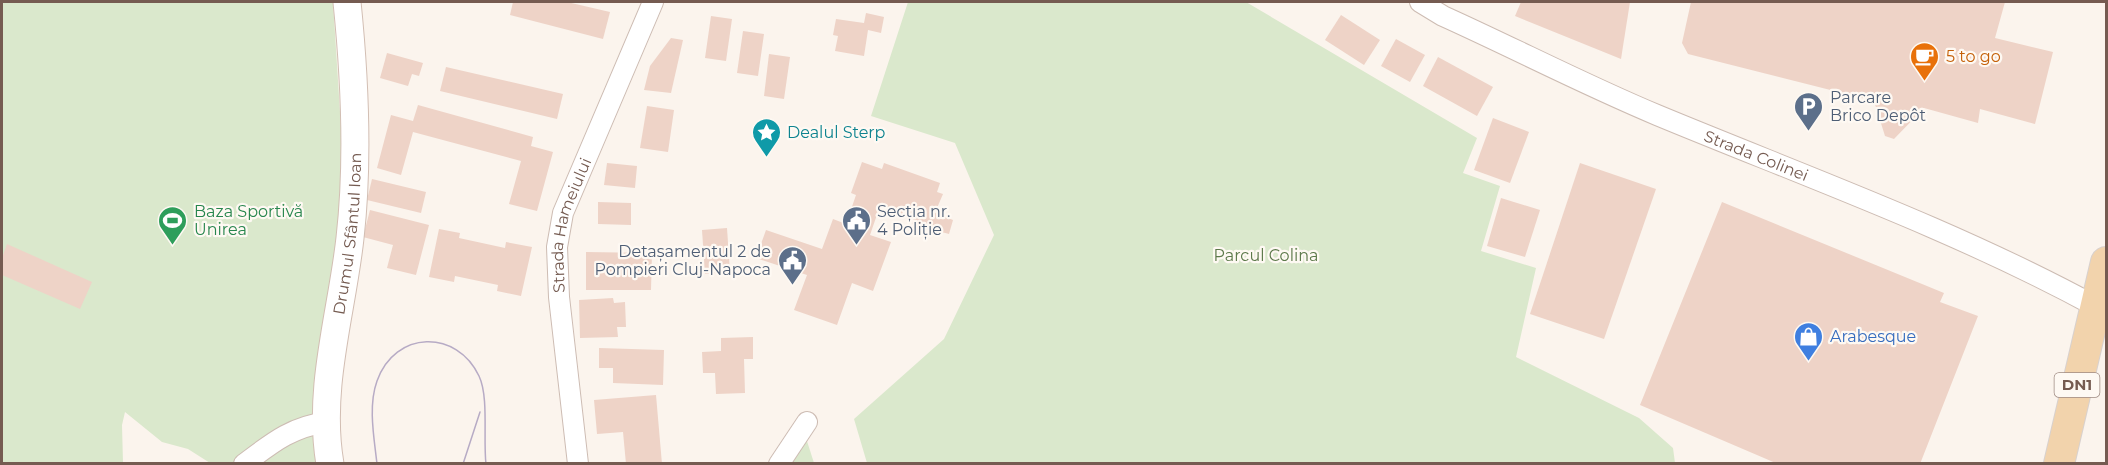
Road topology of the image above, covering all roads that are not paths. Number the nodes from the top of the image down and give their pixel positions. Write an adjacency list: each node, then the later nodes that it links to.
1 (346, 2): 6 (main road, Drumul Sfântul Ioan)
2 (653, 2): 10 (street, Strada Hameiului)
3 (1420, 2): 5 (street, Strada Colinei)
4 (2106, 262): 5 (main road, DN1)
5 (2095, 306): 12 (main road, DN1)
6 (327, 422): 8 (street); 9 (main road, Drumul Sfântul Ioan)
7 (807, 422): 11 (street)
8 (244, 464)
9 (330, 464)
10 (578, 464)
11 (779, 464)
12 (2059, 464)

